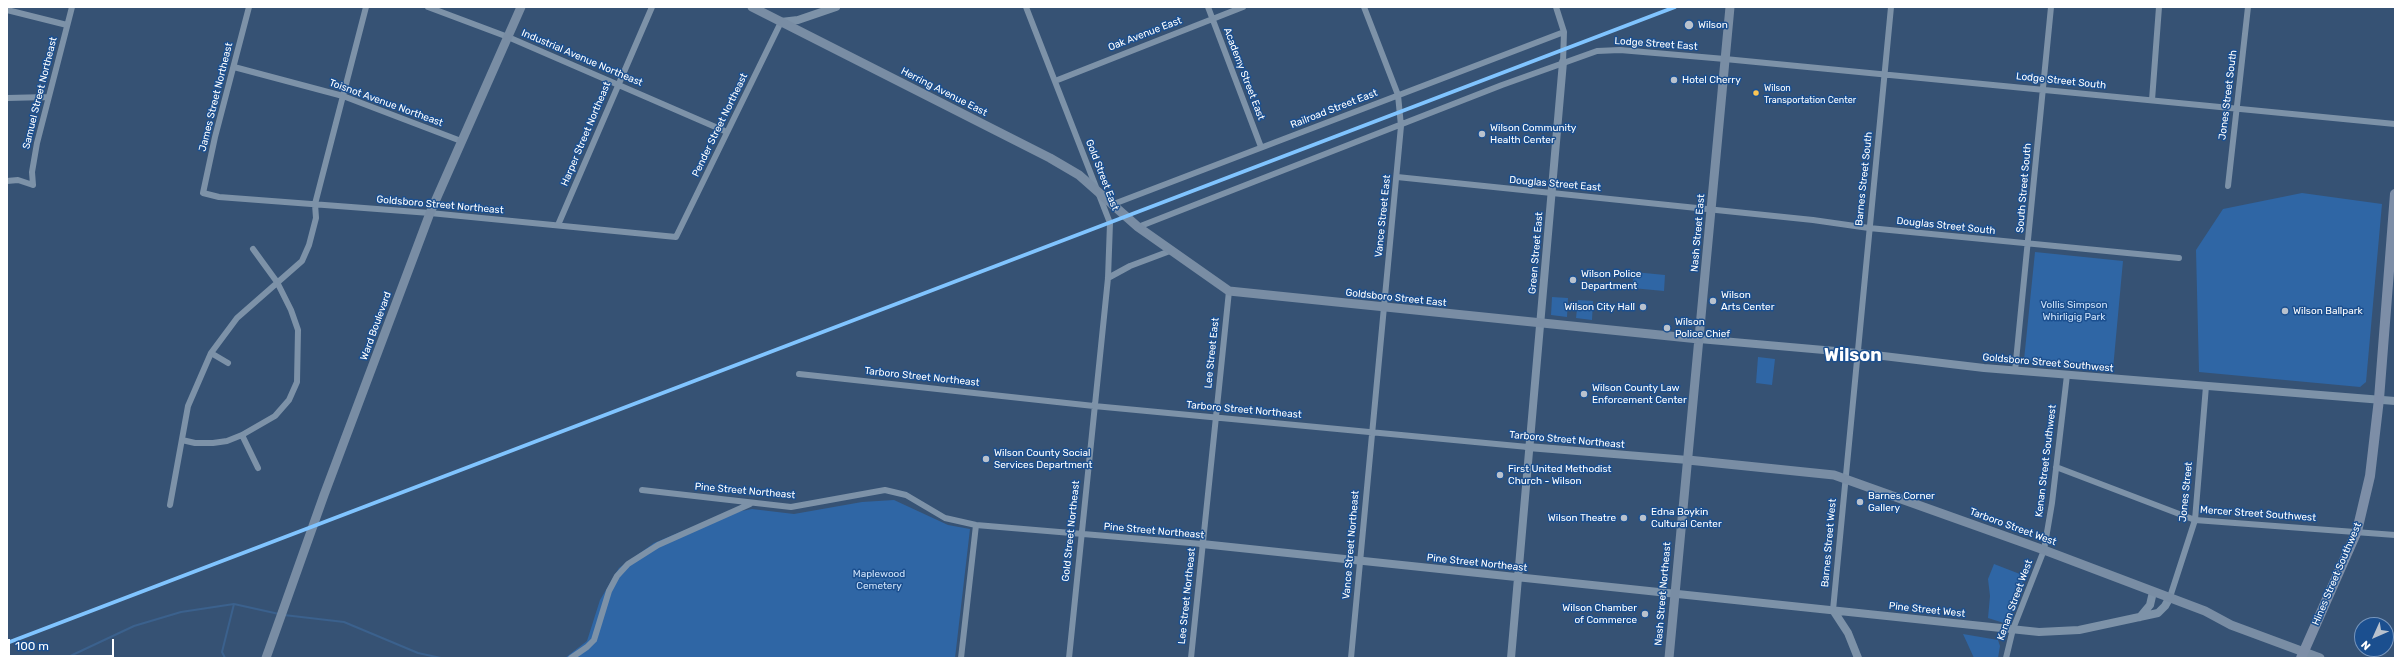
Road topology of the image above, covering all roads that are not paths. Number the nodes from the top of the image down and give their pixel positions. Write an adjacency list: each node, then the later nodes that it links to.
1 (72, 7): 22 (street, Samuel Street Northeast)
2 (249, 7): 27 (street, James Street Northeast)
3 (366, 7): 33 (street)
4 (428, 7): 24 (street, Industrial Avenue Northeast)
5 (521, 7): 24 (main road, Ward Boulevard)
6 (652, 7): 30 (street, Harper Street Northeast)
7 (752, 7): 21 (main road, Herring Avenue East)
8 (836, 7): 21 (street)
9 (1026, 7): 29 (street, Gold Street East)
10 (1208, 7): 20 (street, Academy Street East)
11 (1243, 7): 20 (street, Oak Avenue East)
12 (1364, 7): 32 (street, Vance Street East)
13 (1556, 7): 23 (street)
14 (1730, 7): 25 (main road, Nash Street East)
15 (1891, 7): 28 (street, Barnes Street South)
16 (2051, 7): 31 (street, South Street South)
17 (2159, 7): 36 (street)
18 (2248, 7): 37 (street, Jones Street South)
19 (7, 10): 22 (street)
20 (1213, 19): 29 (street, Oak Avenue East); 42 (street, Academy Street East)
21 (781, 22): 40 (street, Pender Street Northeast); 49 (main road, Herring Avenue East)
22 (67, 25): 34 (street, Samuel Street Northeast)
23 (1564, 32): 26 (street); 32 (street, Railroad Street East)
24 (508, 37): 30 (street, Industrial Avenue Northeast); 41 (main road, Ward Boulevard)
25 (1725, 59): 26 (street, Lodge Street East); 28 (street, Lodge Street South); 52 (main road, Nash Street East)
26 (1563, 62): 39 (street, Lodge Street East); 47 (street, Green Street East)
27 (234, 67): 33 (street, Toisnot Avenue Northeast); 46 (street, James Street Northeast)
28 (1884, 74): 31 (street, Lodge Street South); 56 (street, Barnes Street South)
29 (1055, 80): 49 (street, Gold Street East)
30 (618, 85): 40 (street, Industrial Avenue Northeast); 54 (street, Harper Street Northeast)
31 (2044, 89): 36 (street, Lodge Street South); 58 (street, South Street South)
32 (1398, 95): 39 (street, Vance Street East); 42 (street, Railroad Street East)
33 (343, 96): 41 (street, Toisnot Avenue Northeast); 50 (street)
34 (48, 97): 35 (street); 44 (street, Samuel Street Northeast)
35 (7, 98)
36 (2152, 100): 37 (street, Lodge Street South)
37 (2237, 108): 38 (street, Lodge Street South); 45 (street, Jones Street South)
38 (2395, 124)
39 (1401, 126): 43 (street, Vance Street East); 55 (street, Lodge Street East)
40 (727, 132): 57 (street, Pender Street Northeast)
41 (462, 141): 53 (main road, Ward Boulevard)
42 (1261, 147): 51 (street, Railroad Street East)
43 (1397, 177): 47 (street, Douglas Street East); 66 (street, Vance Street East)
44 (7, 181)
45 (2228, 186)
46 (203, 193): 50 (street, Goldsboro Street Northeast)
47 (1551, 194): 52 (street, Douglas Street East); 67 (street, Green Street East)
48 (2395, 194): 63 (main road, Hines Street Southwest)
49 (1100, 196): 51 (main road, Herring Avenue East); 62 (street, Gold Street East)
50 (315, 204): 53 (street, Goldsboro Street Northeast); 64 (street)
51 (1114, 207): 55 (main road, Goldsboro Street East)
52 (1711, 210): 56 (street, Douglas Street South); 68 (main road, Nash Street East)
53 (430, 213): 54 (street, Goldsboro Street Northeast); 107 (main road, Ward Boulevard)
54 (558, 225): 57 (street, Goldsboro Street Northeast)
55 (1138, 227): 60 (main road, Goldsboro Street East)
56 (1869, 228): 58 (street, Douglas Street South); 70 (street, Barnes Street South)
57 (676, 237)
58 (2029, 244): 61 (street, Douglas Street South); 72 (street, South Street South)
59 (253, 249): 64 (street)
60 (1170, 251): 62 (street); 65 (main road, Goldsboro Street East)
61 (2179, 258)
62 (1108, 278): 78 (street, Gold Street East)
63 (2392, 278): 76 (main road, Hines Street Southwest)
64 (277, 282): 69 (street); 81 (street)
65 (1229, 291): 66 (main road, Goldsboro Street East); 79 (street, Lee Street East)
66 (1383, 308): 67 (main road, Goldsboro Street East); 80 (street, Vance Street East)
67 (1540, 323): 68 (main road, Goldsboro Street East); 83 (street, Green Street East)
68 (1699, 339): 70 (street, Goldsboro Street Southwest); 84 (main road, Nash Street East)
69 (211, 353): 71 (street); 82 (street)
70 (1858, 353): 72 (street, Goldsboro Street Southwest); 87 (street, Barnes Street South)
71 (228, 363)
72 (2015, 371): 74 (street, Goldsboro Street Southwest)
73 (799, 374): 78 (street, Tarboro Street Northeast)
74 (2067, 375): 75 (street, Goldsboro Street Southwest); 85 (street, Kenan Street Southwest)
75 (2206, 386): 76 (street, Goldsboro Street Southwest); 91 (street, Jones Street)
76 (2379, 399): 77 (street, Goldsboro Street Southwest); 93 (main road, Hines Street Southwest)
77 (2395, 401)
78 (1094, 406): 79 (street, Tarboro Street Northeast); 94 (street, Gold Street Northeast)
79 (1216, 417): 80 (street, Tarboro Street Northeast); 96 (street, Lee Street Northeast)
80 (1371, 433): 83 (street, Tarboro Street Northeast); 98 (street, Vance Street Northeast)
81 (242, 435): 82 (street); 86 (street)
82 (182, 440): 90 (street)
83 (1528, 447): 84 (street, Tarboro Street Northeast); 99 (street, Green Street East)
84 (1688, 460): 87 (main road, Tarboro Street West); 101 (main road, Nash Street Northeast)
85 (2056, 467): 91 (street, Mercer Street Southwest); 97 (street, Kenan Street Southwest)
86 (258, 468)
87 (1845, 479): 97 (main road, Tarboro Street West); 103 (street, Barnes Street West)
88 (642, 490): 89 (street, Pine Street Northeast)
89 (752, 504): 92 (street, Pine Street Northeast); 108 (street)
90 (170, 505)
91 (2195, 520): 93 (street, Mercer Street Southwest); 102 (street, Jones Street)
92 (976, 524): 94 (street, Pine Street Northeast); 109 (street)
93 (2357, 531): 95 (street, Mercer Street Southwest); 106 (main road, Hines Street Southwest)
94 (1081, 535): 96 (street, Pine Street Northeast); 110 (street, Gold Street Northeast)
95 (2395, 535)
96 (1202, 544): 98 (street, Pine Street Northeast); 111 (street, Lee Street Northeast)
97 (2044, 550): 100 (main road, Tarboro Street West); 105 (street, Kenan Street West)
98 (1360, 561): 99 (street, Pine Street Northeast); 112 (street, Vance Street Northeast)
99 (1518, 577): 101 (street, Pine Street Northeast); 113 (street, Green Street East)
100 (2153, 592): 102 (main road, Tarboro Street West); 104 (street)
101 (1673, 593): 103 (street, Pine Street West); 114 (main road, Nash Street Northeast)
102 (2170, 597): 104 (street, Pine Street West); 106 (main road, Tarboro Street West)
103 (1833, 610): 105 (street, Pine Street West); 115 (street)
104 (2139, 617): 105 (street, Pine Street West)
105 (2014, 629): 116 (street, Kenan Street West)
106 (2303, 655): 117 (main road, Tarboro Street West)
107 (266, 658)
108 (571, 658)
109 (961, 658)
110 (1069, 658)
111 (1191, 658)
112 (1351, 658)
113 (1511, 658)
114 (1669, 658)
115 (1858, 658)
116 (2006, 658)
117 (2320, 658)

